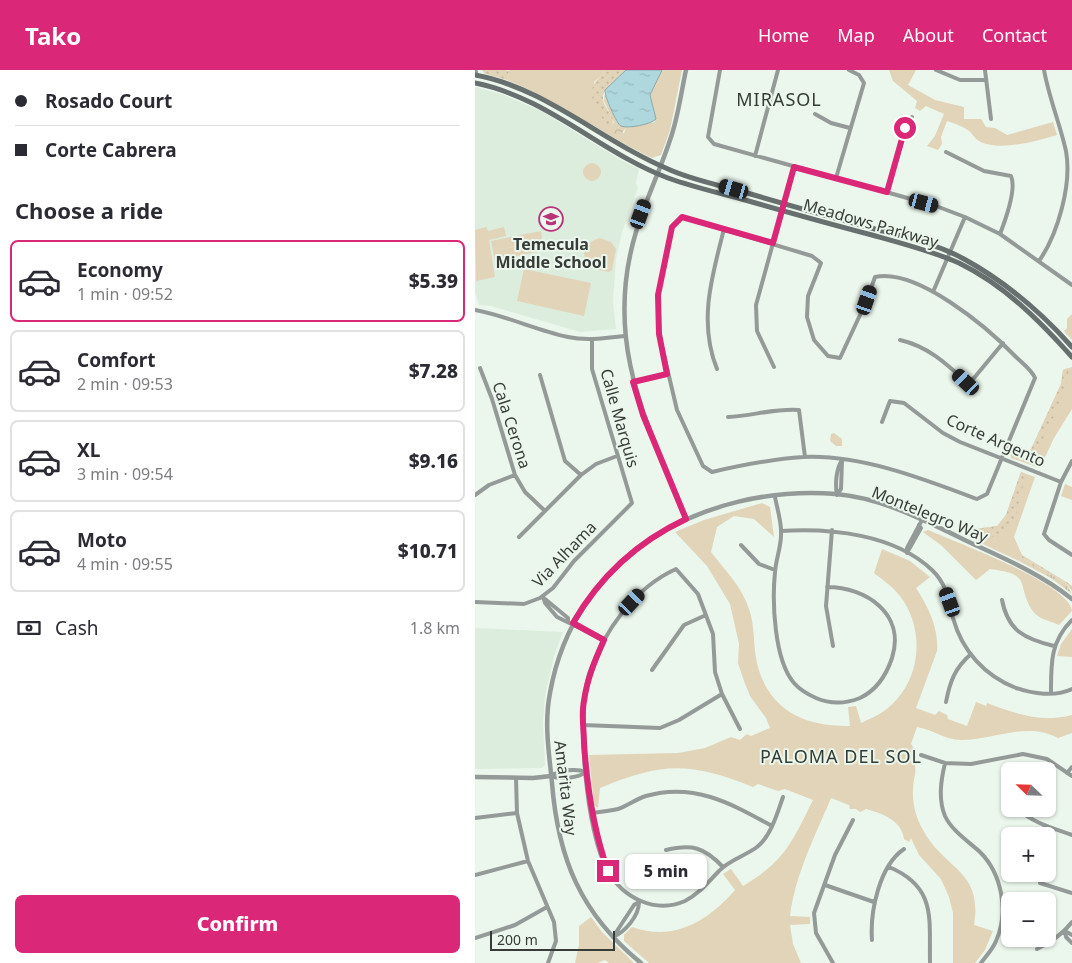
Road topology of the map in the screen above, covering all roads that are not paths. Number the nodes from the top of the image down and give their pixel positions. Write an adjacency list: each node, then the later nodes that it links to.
1 (686, 70): 17 (street)
2 (720, 70): 16 (street)
3 (778, 70): 16 (street)
4 (849, 70): 14 (street)
5 (936, 70): 9 (street)
6 (985, 70): 9 (street)
7 (1044, 70): 30 (street)
8 (476, 73): 17 (main road, Meadows Parkway)
9 (986, 80): 13 (street)
10 (475, 84): 19 (main road, Meadows Parkway)
11 (815, 114): 14 (street)
12 (912, 117): 21 (street)
13 (991, 119)
14 (850, 128): 20 (street)
15 (946, 152): 26 (street)
16 (755, 156): 18 (street)
17 (660, 166): 19 (street); 22 (main road, Meadows Parkway)
18 (794, 167): 20 (street); 22 (street)
19 (657, 173): 23 (main road, Meadows Parkway); 34 (street)
20 (836, 178): 21 (street)
21 (887, 192): 24 (street)
22 (784, 204): 23 (street); 28 (main road, Meadows Parkway)
23 (783, 210): 27 (street); 29 (main road, Meadows Parkway)
24 (965, 217): 26 (street); 28 (street)
25 (724, 229): 27 (street); 42 (street); 43 (street)
26 (999, 234): 30 (street)
27 (773, 243): 32 (street); 40 (street)
28 (949, 252): 29 (street); 38 (main road, Meadows Parkway)
29 (947, 258): 32 (street); 39 (main road, Meadows Parkway)
30 (1039, 261): 31 (street)
31 (1072, 285)
32 (933, 292): 37 (street)
33 (475, 310): 35 (street)
34 (625, 336): 35 (street); 45 (street)
35 (592, 339): 48 (street, Calle Marquis)
36 (900, 340): 37 (street)
37 (1003, 343): 50 (street)
38 (1072, 347)
39 (1072, 357)
40 (773, 367)
41 (479, 368): 53 (street, Cala Cerona)
42 (717, 369)
43 (667, 374): 45 (street); 49 (street)
44 (540, 375): 54 (street)
45 (633, 382): 61 (street)
46 (728, 417): 49 (street)
47 (882, 422): 50 (street, Corte Argento)
48 (617, 456): 54 (street); 59 (street, Calle Marquis)
49 (805, 457): 51 (street)
50 (1002, 459): 51 (street); 55 (street, Corte Argento)
51 (842, 460): 56 (street)
52 (1072, 461): 55 (street)
53 (515, 475): 57 (street); 60 (street, Cala Cerona)
54 (581, 475): 60 (street)
55 (1061, 482): 68 (street)
56 (837, 494): 58 (street, Montelegro Way); 62 (street, Montelegro Way)
57 (475, 495)
58 (775, 497): 61 (street, Montelegro Way); 64 (street)
59 (632, 503): 71 (street, Via Alhama)
60 (544, 510): 65 (street)
61 (686, 519): 77 (street, Montelegro Way)
62 (921, 523): 67 (street); 72 (street, Montelegro Way)
63 (832, 530): 64 (street); 67 (street); 70 (street)
64 (781, 531): 69 (street)
65 (519, 537)
66 (741, 545): 69 (street)
67 (907, 552): 81 (street)
68 (1072, 555)
69 (775, 570): 70 (street)
70 (827, 587): 79 (street)
71 (544, 597): 74 (street, Via Alhama); 77 (street)
72 (1072, 599)
73 (1002, 600): 80 (street)
74 (475, 602)
75 (706, 615): 78 (street); 82 (street); 84 (street)
76 (1072, 620): 80 (street)
77 (570, 622): 78 (street); 94 (street, Amarita Way)
78 (604, 640): 87 (street)
79 (833, 646)
80 (1054, 646): 85 (street)
81 (971, 654): 85 (street); 86 (street)
82 (652, 670)
83 (1072, 689): 85 (street)
84 (722, 694): 87 (street); 88 (street)
85 (1051, 694)
86 (946, 702)
87 (583, 725): 92 (street)
88 (740, 729)
89 (921, 755): 90 (street)
90 (945, 763): 93 (street); 130 (street)
91 (1072, 767): 93 (street)
92 (586, 772): 94 (street); 100 (street)
93 (1067, 773): 95 (street)
94 (551, 776): 97 (street); 121 (street, Amarita Way)
95 (1072, 776)
96 (475, 777): 97 (street)
97 (516, 778): 99 (street)
98 (783, 797): 104 (street)
99 (517, 812): 101 (street); 108 (street)
100 (591, 813): 104 (street); 115 (street)
101 (475, 818)
102 (1031, 818): 105 (street)
103 (853, 820): 113 (street)
104 (772, 826): 109 (street)
105 (1072, 835)
106 (904, 849): 110 (street)
107 (666, 850): 109 (street)
108 (528, 861): 111 (street); 117 (street)
109 (723, 867): 115 (street)
110 (889, 867): 116 (street); 129 (street)
111 (475, 875)
112 (1040, 883): 114 (street)
113 (825, 884): 116 (street); 128 (street)
114 (1072, 893)
115 (639, 902): 121 (street)
116 (874, 902): 123 (street)
117 (547, 907): 122 (street); 126 (street)
118 (1072, 922): 119 (street)
119 (1065, 931): 120 (street); 124 (street); 125 (street)
120 (1072, 935)
121 (613, 937): 127 (street, Amarita Way)
122 (475, 938)
123 (872, 940)
124 (1072, 943)
125 (1037, 949)
126 (548, 963)
127 (641, 963)
128 (833, 963)
129 (930, 963)
130 (981, 963)

